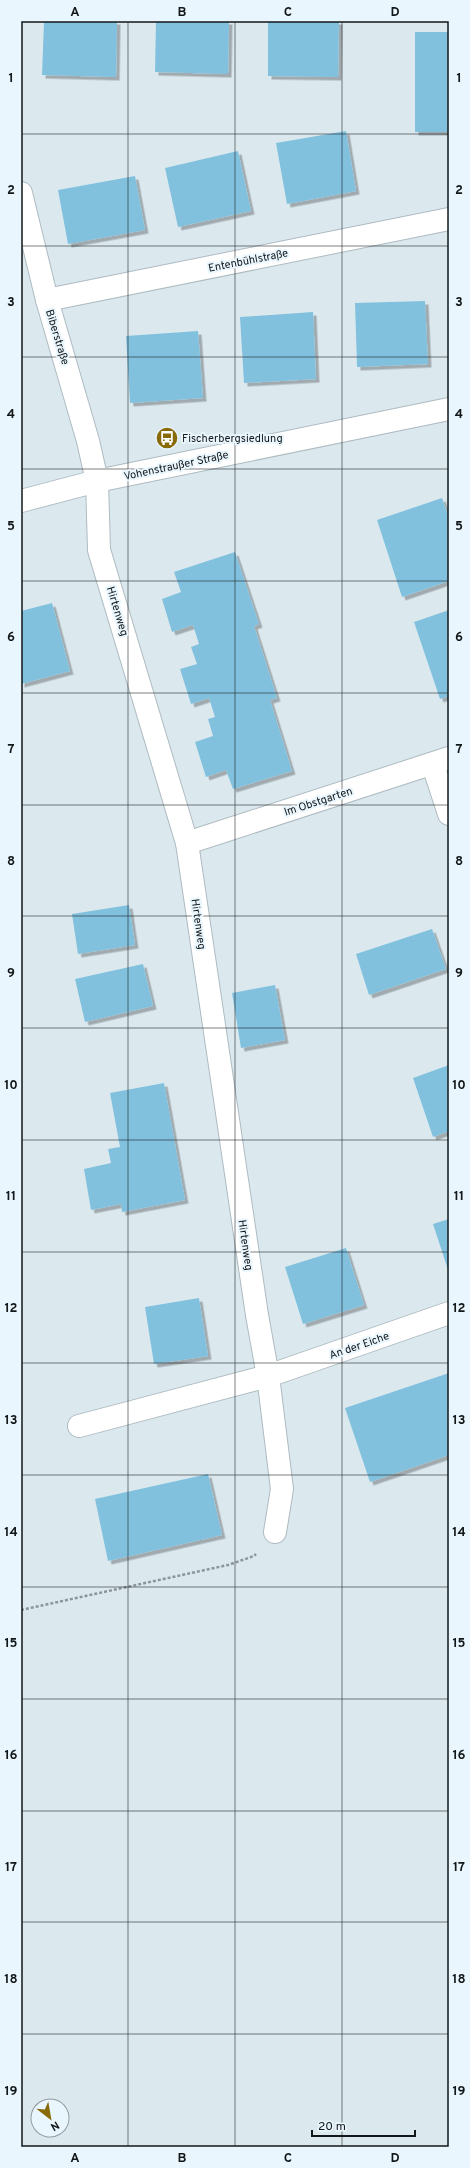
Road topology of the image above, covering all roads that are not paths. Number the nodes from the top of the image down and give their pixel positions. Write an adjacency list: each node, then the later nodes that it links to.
1 (21, 193): 3 (street, Biberstraße)
2 (449, 219): 3 (street, Entenbühlstraße)
3 (47, 300): 5 (street, Biberstraße)
4 (449, 408): 5 (street, Vohenstraußer Straße)
5 (97, 481): 6 (street, Vohenstraußer Straße); 9 (street, Hirtenweg)
6 (21, 501)
7 (441, 761): 8 (street); 9 (street, Im Obstgarten)
8 (449, 814)
9 (187, 843): 11 (street, Hirtenweg)
10 (449, 1313): 11 (street, An der Eiche)
11 (268, 1376): 12 (street); 13 (street, Hirtenweg)
12 (79, 1426)
13 (275, 1532)

